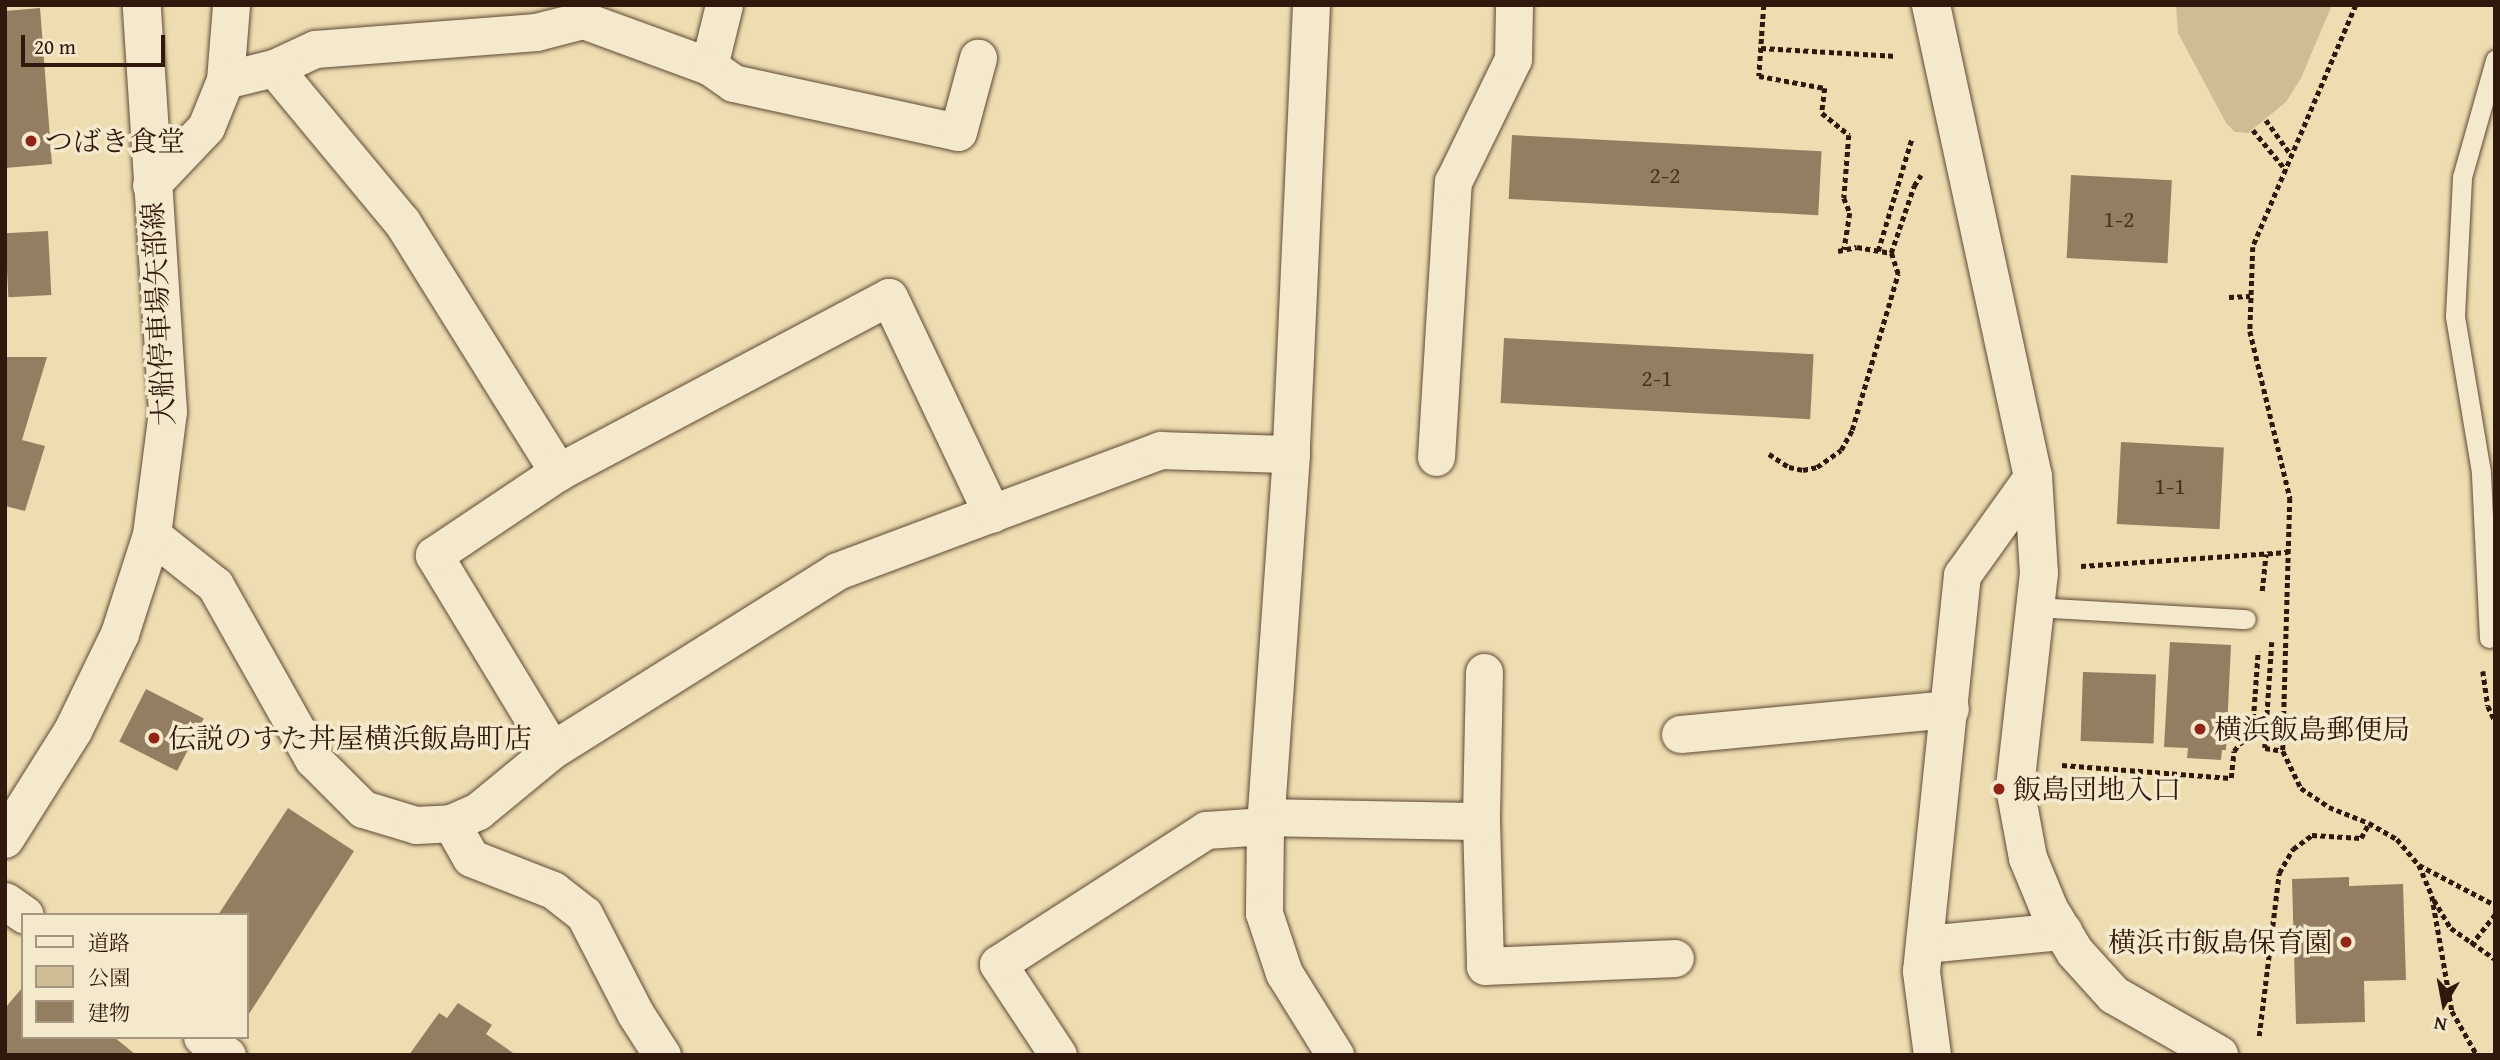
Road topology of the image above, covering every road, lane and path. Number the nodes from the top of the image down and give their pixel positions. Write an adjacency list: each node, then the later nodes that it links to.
1 (142, 5): 22 (street, 大船停車場矢部線)
2 (231, 5): 15 (street)
3 (724, 5): 13 (street)
4 (1311, 5): 29 (street)
5 (1514, 5): 31 (street)
6 (1764, 5): 9 (path)
7 (1931, 5): 33 (street)
8 (2356, 5): 19 (path)
9 (1760, 48): 10 (path); 23 (path)
10 (1898, 57)
11 (978, 58): 13 (street)
12 (2495, 60): 42 (lane)
13 (709, 66): 14 (street)
14 (274, 68): 15 (street); 32 (street)
15 (225, 80): 22 (street)
16 (2266, 120): 19 (path)
17 (1916, 127): 25 (path)
18 (2253, 130): 21 (path)
19 (2292, 156): 21 (path)
20 (1927, 164): 26 (path)
21 (2286, 170): 27 (path)
22 (151, 185): 35 (street, 大船停車場矢部線)
23 (1844, 250): 24 (path); 25 (path)
24 (1838, 251)
25 (1878, 251): 26 (path)
26 (1891, 253): 30 (path)
27 (2250, 296): 28 (path); 36 (path)
28 (2229, 297)
29 (1291, 454): 34 (street); 52 (street)
30 (1769, 454)
31 (1436, 457)
32 (558, 472): 34 (street); 49 (street)
33 (2033, 476): 40 (street); 46 (street)
34 (992, 514): 49 (street)
35 (152, 535): 54 (street); 56 (street, 大船停車場矢部線)
36 (2289, 552): 37 (path); 50 (path)
37 (2266, 554): 38 (path); 39 (path)
38 (2070, 567)
39 (2263, 587)
40 (2035, 607): 41 (lane); 63 (street)
41 (2246, 620)
42 (2489, 638): 47 (path)
43 (2258, 639): 51 (path)
44 (2272, 639): 50 (path)
45 (1484, 672): 53 (street)
46 (1950, 709): 48 (street); 64 (street)
47 (2495, 721)
48 (1680, 734)
49 (552, 750): 54 (street)
50 (2283, 751): 55 (path)
51 (2052, 764)
52 (1265, 821): 53 (street); 72 (street); 73 (street)
53 (1481, 821): 66 (street)
54 (451, 822): 71 (street)
55 (2370, 822): 57 (path); 69 (path)
56 (5, 839)
57 (2419, 865): 58 (path); 60 (path)
58 (2432, 896): 65 (path); 76 (path)
59 (5, 901): 61 (street)
60 (2495, 905)
61 (22, 913)
62 (2495, 914): 65 (path)
63 (2063, 931): 64 (street); 75 (street)
64 (1924, 944): 74 (street)
65 (2471, 945): 67 (path)
66 (1675, 958)
67 (2495, 959)
68 (205, 1039): 70 (street)
69 (2259, 1039)
70 (227, 1055)
71 (662, 1055)
72 (1058, 1055)
73 (1335, 1055)
74 (1932, 1055)
75 (2219, 1055)
76 (2477, 1055)

